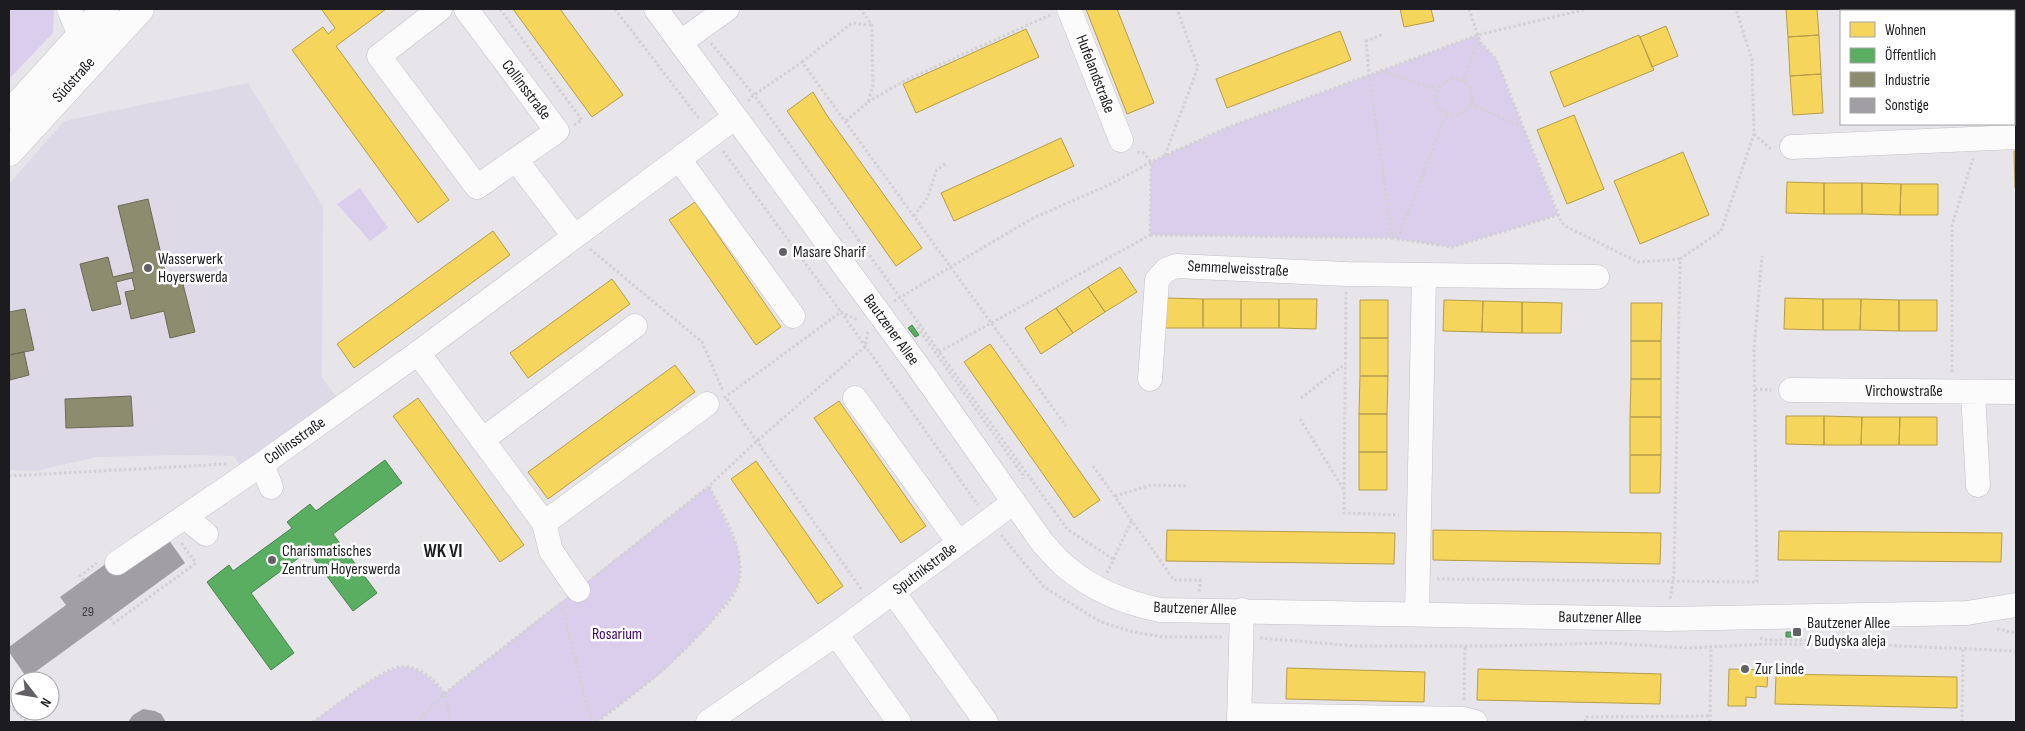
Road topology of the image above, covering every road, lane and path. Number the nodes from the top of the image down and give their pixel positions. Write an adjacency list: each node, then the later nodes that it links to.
1 (69, 9): 19 (street)
2 (105, 9): 19 (main road, Südstraße)
3 (140, 9): 44 (main road, Südstraße)
4 (440, 9): 47 (street, Collinsstraße)
5 (466, 9): 47 (street, Collinsstraße)
6 (500, 9): 36 (path)
7 (615, 9): 38 (path)
8 (656, 9): 21 (street, Bautzener Allee)
9 (727, 9): 17 (street)
10 (860, 9): 16 (path)
11 (1177, 9): 45 (path)
12 (1469, 9): 20 (path)
13 (1588, 9): 20 (path)
14 (1736, 9): 37 (path)
15 (1062, 11): 29 (path); 40 (street, Hufelandstraße)
16 (872, 25): 23 (path); 29 (path)
17 (704, 26): 21 (street); 28 (path)
18 (1384, 34): 25 (path)
19 (80, 35): 32 (main road, Südstraße); 42 (street)
20 (1478, 35): 22 (path); 24 (path)
21 (681, 42): 33 (street, Bautzener Allee)
22 (1480, 42): 26 (path); 35 (path)
23 (802, 62): 28 (path); 34 (path)
24 (1380, 70): 25 (path); 27 (path)
25 (1369, 74): 45 (path); 54 (path)
26 (1462, 82): 27 (path); 30 (path)
27 (1437, 90): 31 (path)
28 (754, 95): 33 (path); 62 (path)
29 (868, 102): 34 (path)
30 (1470, 104): 31 (path); 35 (path)
31 (1446, 114): 55 (path)
32 (9, 115)
33 (734, 118): 38 (street, Collinsstraße); 65 (street, Bautzener Allee)
34 (846, 121): 51 (path)
35 (1522, 126): 50 (path)
36 (568, 131)
37 (1754, 134): 43 (path); 57 (path)
38 (711, 135): 46 (street, Collinsstraße); 63 (path)
39 (2016, 137): 41 (street)
40 (1120, 140): 49 (path)
41 (1980, 140): 43 (street); 75 (path)
42 (9, 148)
43 (1784, 150)
44 (9, 152)
45 (1165, 156): 49 (path)
46 (679, 159): 53 (street, Collinsstraße); 64 (street)
47 (516, 160): 53 (street)
48 (947, 162): 51 (path)
49 (1151, 162): 52 (path); 58 (path)
50 (1558, 215): 55 (path); 57 (path)
51 (914, 216): 58 (path)
52 (1150, 235): 54 (path); 66 (path)
53 (574, 236): 70 (street, Collinsstraße); 79 (path)
54 (1392, 238): 55 (path)
55 (1398, 239)
56 (1762, 256): 108 (path)
57 (1680, 259): 108 (path)
58 (951, 266): 62 (path); 66 (path)
59 (1346, 274): 60 (street, Semmelweisstraße); 71 (path); 73 (street, Semmelweisstraße)
60 (1424, 275): 61 (street, Semmelweisstraße); 95 (street)
61 (1597, 277)
62 (899, 296): 65 (path); 69 (path)
63 (841, 312): 65 (path); 68 (path); 79 (path)
64 (793, 316)
65 (871, 320): 68 (path); 72 (street, Bautzener Allee)
66 (991, 324): 69 (path); 81 (path)
67 (635, 326): 82 (street)
68 (865, 347): 83 (path); 96 (path)
69 (940, 352): 72 (path); 102 (path)
70 (418, 353): 82 (street); 84 (street, Collinsstraße)
71 (1346, 364): 78 (path); 92 (path)
72 (917, 365): 94 (street, Bautzener Allee)
73 (1150, 379)
74 (1791, 390): 75 (street, Virchowstraße)
75 (1963, 391): 76 (street, Virchowstraße); 88 (street)
76 (2016, 392)
77 (855, 398): 101 (street)
78 (1301, 398)
79 (716, 401): 83 (path); 99 (street)
80 (1300, 419): 92 (path)
81 (1066, 426)
82 (482, 440): 99 (street)
83 (757, 441): 89 (path); 112 (path)
84 (262, 464): 87 (street, Collinsstraße); 91 (street)
85 (1093, 466): 93 (path)
86 (9, 476): 87 (path)
87 (239, 480): 98 (street, Collinsstraße)
88 (1978, 485)
89 (709, 486): 110 (path); 141 (path)
90 (1188, 486): 93 (path)
91 (270, 487)
92 (1345, 491): 95 (path)
93 (1115, 496): 97 (path)
94 (1014, 502): 96 (street, Sputnikstraße); 113 (street, Bautzener Allee)
95 (1419, 516): 106 (street)
96 (989, 520): 101 (street, Sputnikstraße); 124 (path)
97 (1132, 520): 102 (path); 113 (path)
98 (177, 522): 100 (street); 103 (street, Collinsstraße); 117 (path)
99 (544, 523): 110 (street)
100 (206, 534)
101 (959, 543): 109 (street, Sputnikstraße)
102 (1113, 560): 104 (path)
103 (117, 563)
104 (1106, 575)
105 (80, 576): 107 (path)
106 (1418, 579): 108 (path); 116 (street)
107 (84, 580)
108 (1672, 581): 118 (path)
109 (893, 592): 112 (street, Sputnikstraße); 144 (street)
110 (570, 597): 131 (path); 140 (path)
111 (2016, 605): 115 (street, Bautzener Allee)
112 (874, 607): 122 (street, Sputnikstraße)
113 (1198, 610): 114 (street, Bautzener Allee); 124 (path)
114 (1242, 610): 116 (street, Bautzener Allee); 125 (street)
115 (1967, 613): 118 (street, Bautzener Allee); 119 (street, Bautzener Allee)
116 (1417, 614): 118 (street, Bautzener Allee)
117 (110, 618)
118 (1669, 619)
119 (2016, 620)
120 (1987, 627): 121 (path)
121 (2016, 633)
122 (836, 634): 142 (street, Sputnikstraße); 143 (street)
123 (1828, 636): 126 (path)
124 (1198, 637): 125 (path)
125 (1242, 637): 127 (path); 134 (street)
126 (1758, 638)
127 (1465, 646): 128 (path); 135 (path)
128 (1711, 647): 129 (path); 133 (path)
129 (1963, 648): 130 (path); 147 (path)
130 (2016, 651)
131 (445, 693): 137 (path); 138 (path); 139 (path)
132 (9, 706): 136 (path)
133 (1710, 716): 145 (path); 146 (path)
134 (1239, 718): 135 (street)
135 (1469, 721)
136 (28, 722)
137 (313, 722)
138 (416, 722)
139 (448, 722)
140 (591, 722)
141 (597, 722)
142 (708, 722)
143 (899, 722)
144 (986, 722)
145 (1585, 722)
146 (1710, 722)
147 (1962, 722)

